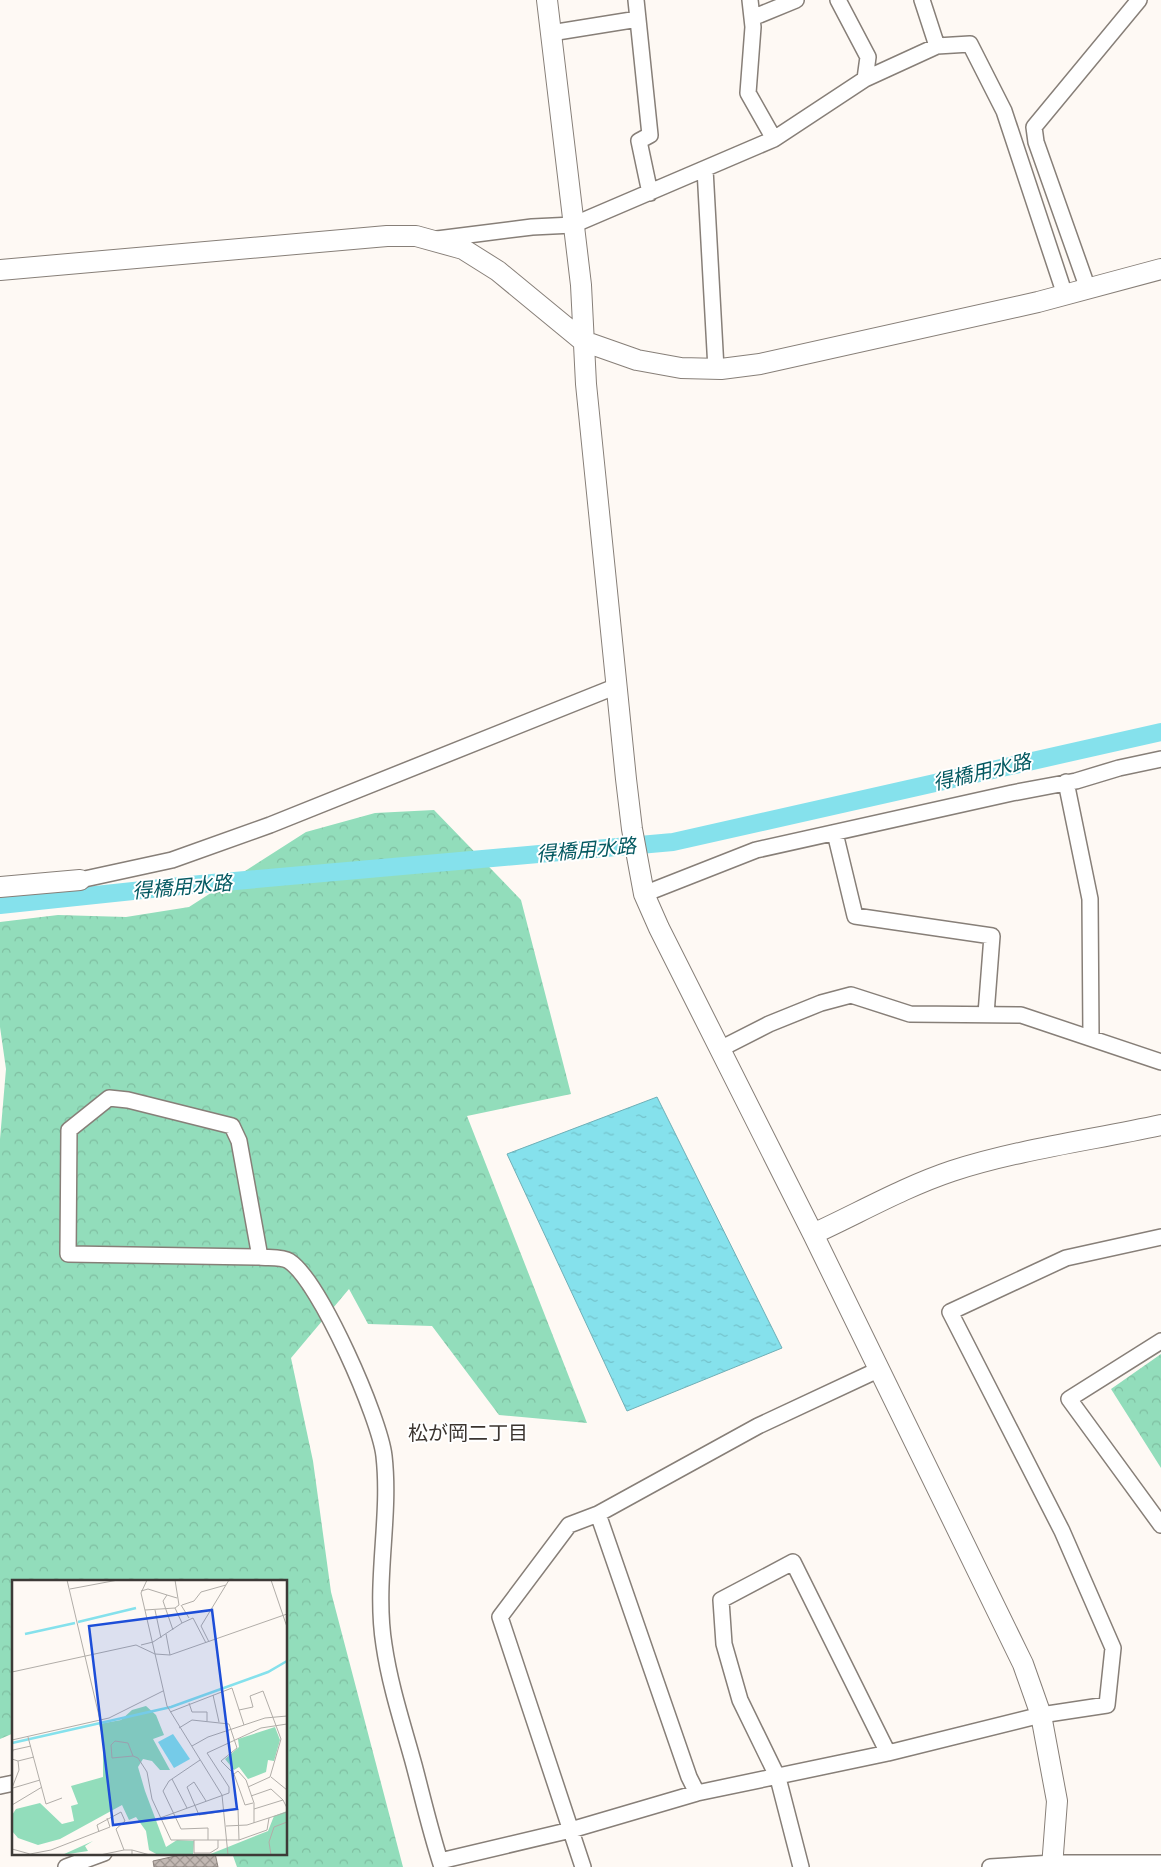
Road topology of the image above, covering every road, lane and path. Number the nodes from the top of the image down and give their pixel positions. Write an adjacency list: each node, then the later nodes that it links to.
1 (547, 0): 10 (street)
2 (636, 0): 9 (street)
3 (750, 0): 8 (street)
4 (796, 0): 8 (street)
5 (838, 0): 12 (street)
6 (922, 0): 11 (street)
7 (1138, 0): 20 (street)
8 (752, 18): 13 (street)
9 (638, 19): 10 (street); 15 (street)
10 (551, 33): 16 (street)
11 (937, 46): 12 (street); 21 (street)
12 (865, 79): 13 (street)
13 (774, 139): 14 (street)
14 (705, 169): 15 (street); 23 (street)
15 (650, 192): 16 (street)
16 (573, 224): 17 (street); 22 (street)
17 (432, 240): 19 (street); 22 (street)
18 (1161, 269): 20 (street)
19 (0, 270)
20 (1088, 289): 21 (street)
21 (1065, 295): 23 (street)
22 (583, 341): 23 (street); 24 (street)
23 (716, 369)
24 (617, 686): 28 (street); 30 (street)
25 (1161, 759): 26 (street)
26 (1066, 782): 27 (street); 32 (street)
27 (835, 832): 30 (street); 31 (street)
28 (80, 880): 29 (street)
29 (0, 887)
30 (644, 894): 33 (street)
31 (986, 1014): 32 (street); 33 (street)
32 (1092, 1037): 34 (street)
33 (720, 1049): 36 (street)
34 (1161, 1062)
35 (1161, 1125): 36 (street)
36 (813, 1234): 40 (street)
37 (1161, 1237): 43 (street)
38 (260, 1257): 38 (street); 50 (street)
39 (1161, 1340): 42 (street)
40 (880, 1368): 41 (street); 43 (street)
41 (598, 1514): 46 (street); 47 (street)
42 (1161, 1525)
43 (1041, 1715): 44 (street); 51 (street)
44 (888, 1753): 45 (street); 45 (street)
45 (778, 1778): 46 (street); 54 (street)
46 (697, 1793): 47 (street)
47 (571, 1830): 50 (street); 53 (street)
48 (101, 1854): 52 (street)
49 (1161, 1863): 51 (street)
50 (441, 1864)
51 (1053, 1865): 55 (street)
52 (66, 1867)
53 (583, 1867)
54 (801, 1867)
55 (990, 1867)

